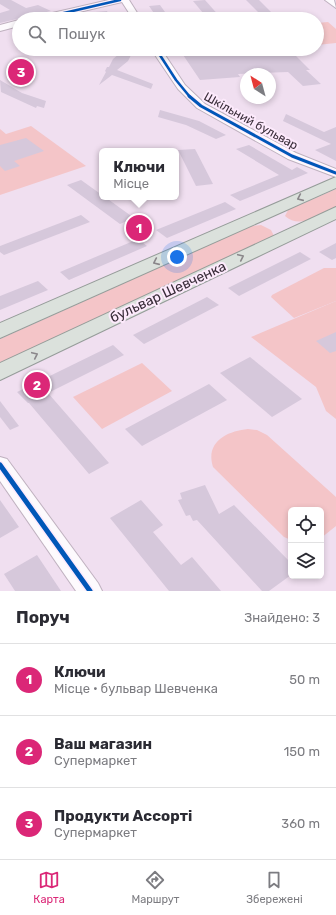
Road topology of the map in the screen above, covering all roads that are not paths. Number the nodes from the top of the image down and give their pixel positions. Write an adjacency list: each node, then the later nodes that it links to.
1 (120, 0): 5 (street)
2 (125, 0): 6 (street)
3 (328, 0): 4 (street)
4 (336, 5)
5 (68, 12)
6 (133, 12)
7 (12, 25): 8 (street)
8 (0, 28)
9 (161, 56): 10 (street, Шкільний бульвар)
10 (336, 173)
11 (336, 182): 12 (main road, one-way to 12)
12 (282, 206): 14 (main road); 15 (main road)
13 (336, 212): 15 (main road, бульвар Шевченка)
14 (250, 220): 16 (main road); 17 (main road, one-way to 17)
15 (310, 224): 16 (main road, бульвар Шевченка)
16 (279, 239): 18 (main road, бульвар Шевченка, one-way to 16)
17 (0, 331)
18 (0, 372)
19 (0, 466): 20 (street)
20 (90, 591)

